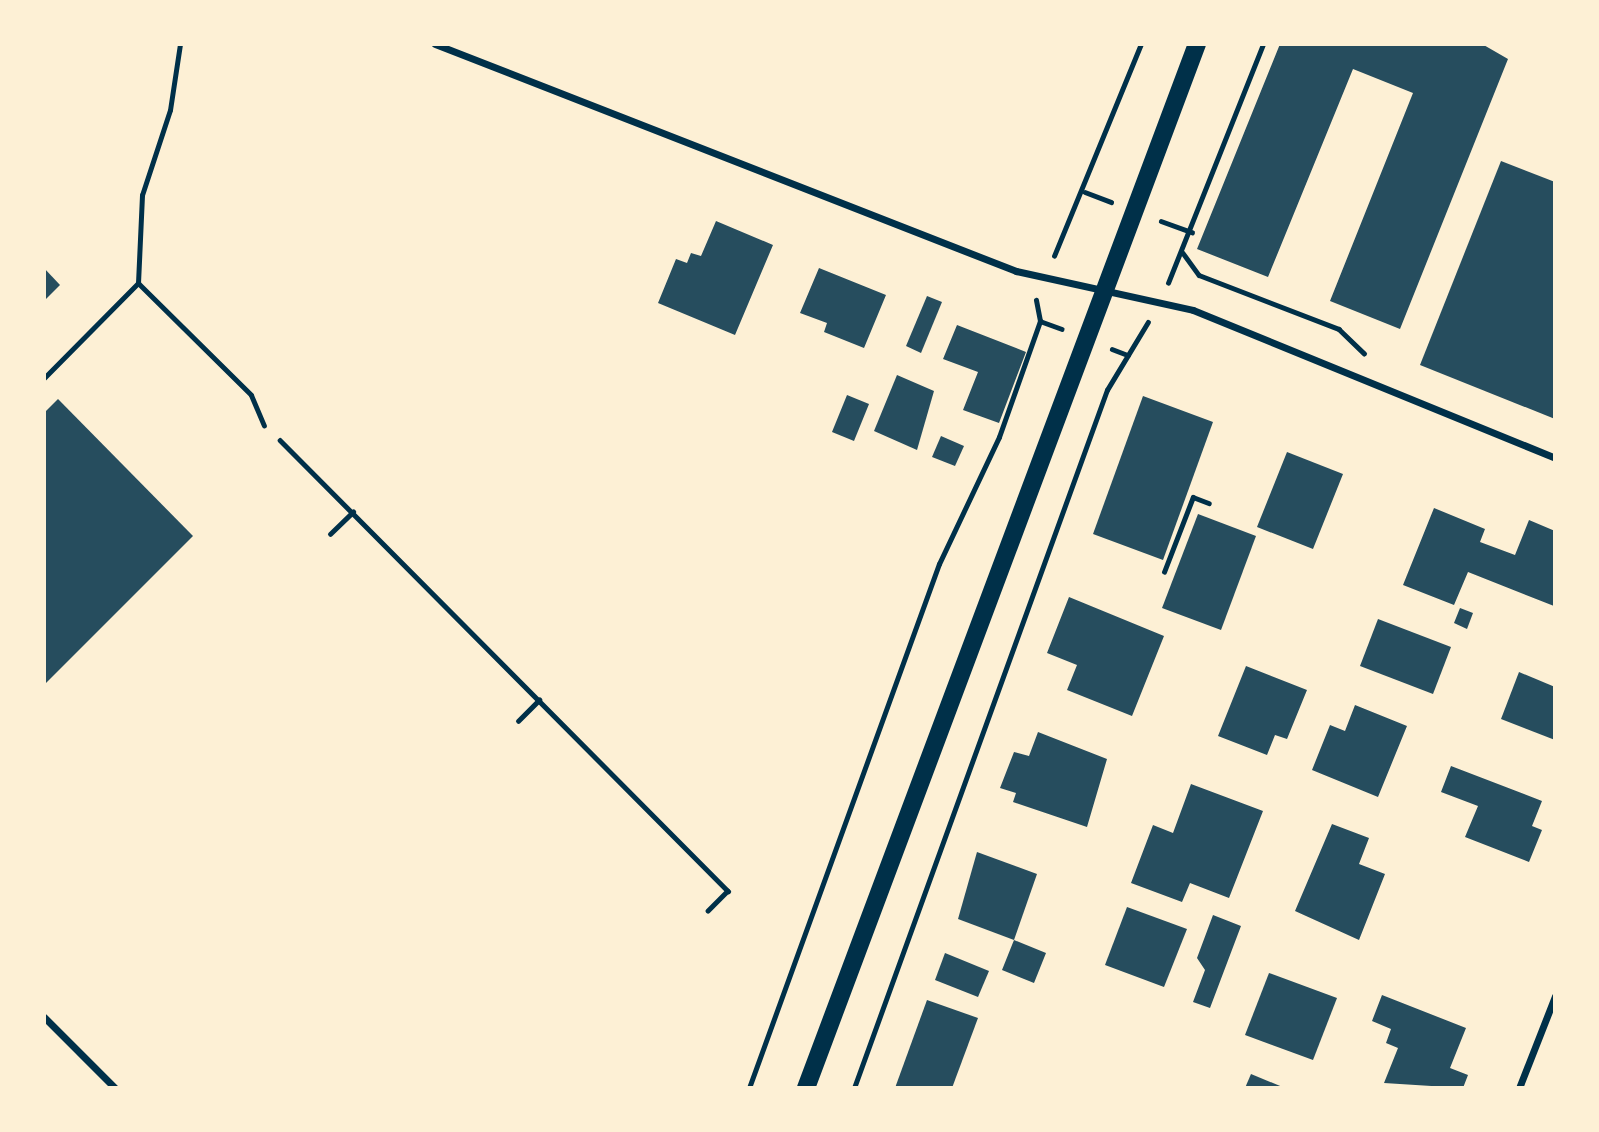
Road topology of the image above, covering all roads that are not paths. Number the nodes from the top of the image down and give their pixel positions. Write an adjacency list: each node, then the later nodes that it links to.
1 (180, 44): 4 (lane)
2 (435, 44): 5 (street)
3 (1197, 44): 5 (main road)
4 (138, 283): 6 (lane); 7 (lane)
5 (1101, 289): 8 (street); 12 (main road)
6 (44, 378)
7 (264, 425)
8 (1555, 458)
9 (1555, 996): 13 (street)
10 (44, 1017): 11 (street)
11 (115, 1088)
12 (806, 1088)
13 (1518, 1088)

